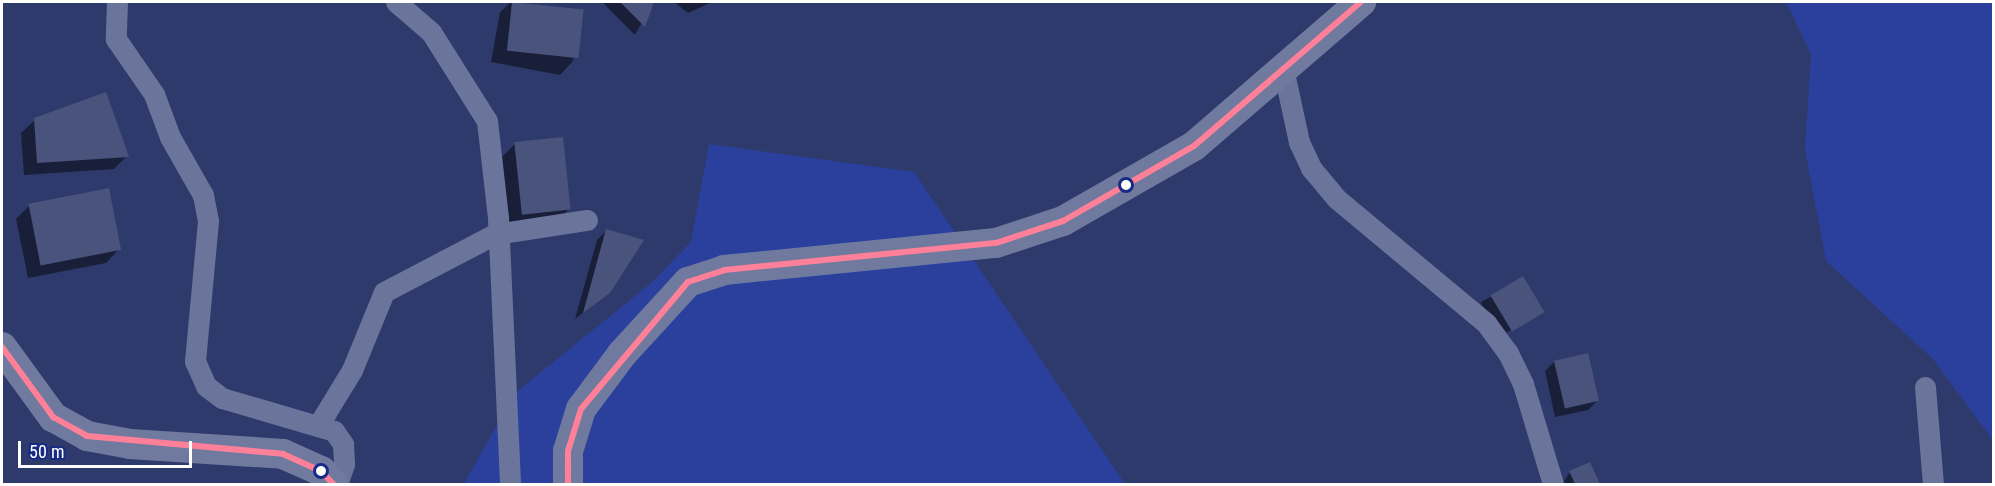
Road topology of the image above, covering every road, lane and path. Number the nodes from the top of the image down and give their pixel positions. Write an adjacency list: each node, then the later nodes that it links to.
1 (117, 2): 9 (street)
2 (396, 2): 6 (street)
3 (1361, 2): 4 (main road)
4 (1283, 68): 12 (main road); 13 (street)
5 (587, 220): 6 (street)
6 (495, 234): 9 (street); 11 (street)
7 (2, 347): 10 (main road)
8 (1925, 387): 14 (street)
9 (320, 424): 10 (street)
10 (335, 484)
11 (510, 484)
12 (568, 484)
13 (1552, 484)
14 (1933, 484)

